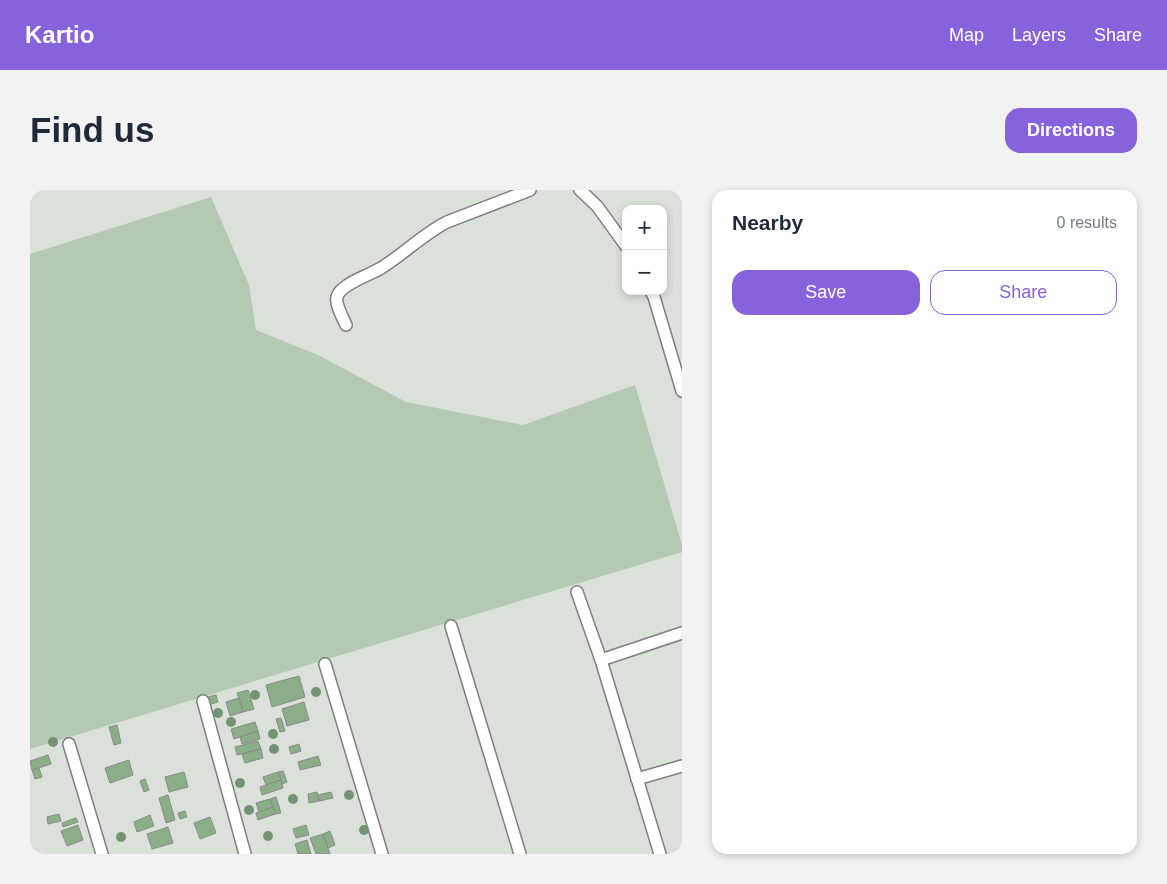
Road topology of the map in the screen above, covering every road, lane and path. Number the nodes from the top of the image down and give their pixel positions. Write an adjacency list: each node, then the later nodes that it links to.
1 (530, 190): 5 (street)
2 (580, 190): 3 (street)
3 (622, 241)
4 (653, 295): 6 (street)
5 (346, 325)
6 (681, 387)
7 (577, 592): 10 (street)
8 (451, 626): 19 (street)
9 (682, 634): 10 (street)
10 (601, 660): 15 (street)
11 (325, 664): 18 (street)
12 (203, 702): 17 (street)
13 (69, 744): 16 (street)
14 (682, 766): 15 (street)
15 (637, 779): 20 (street)
16 (102, 854)
17 (245, 854)
18 (382, 854)
19 (520, 854)
20 (660, 854)

